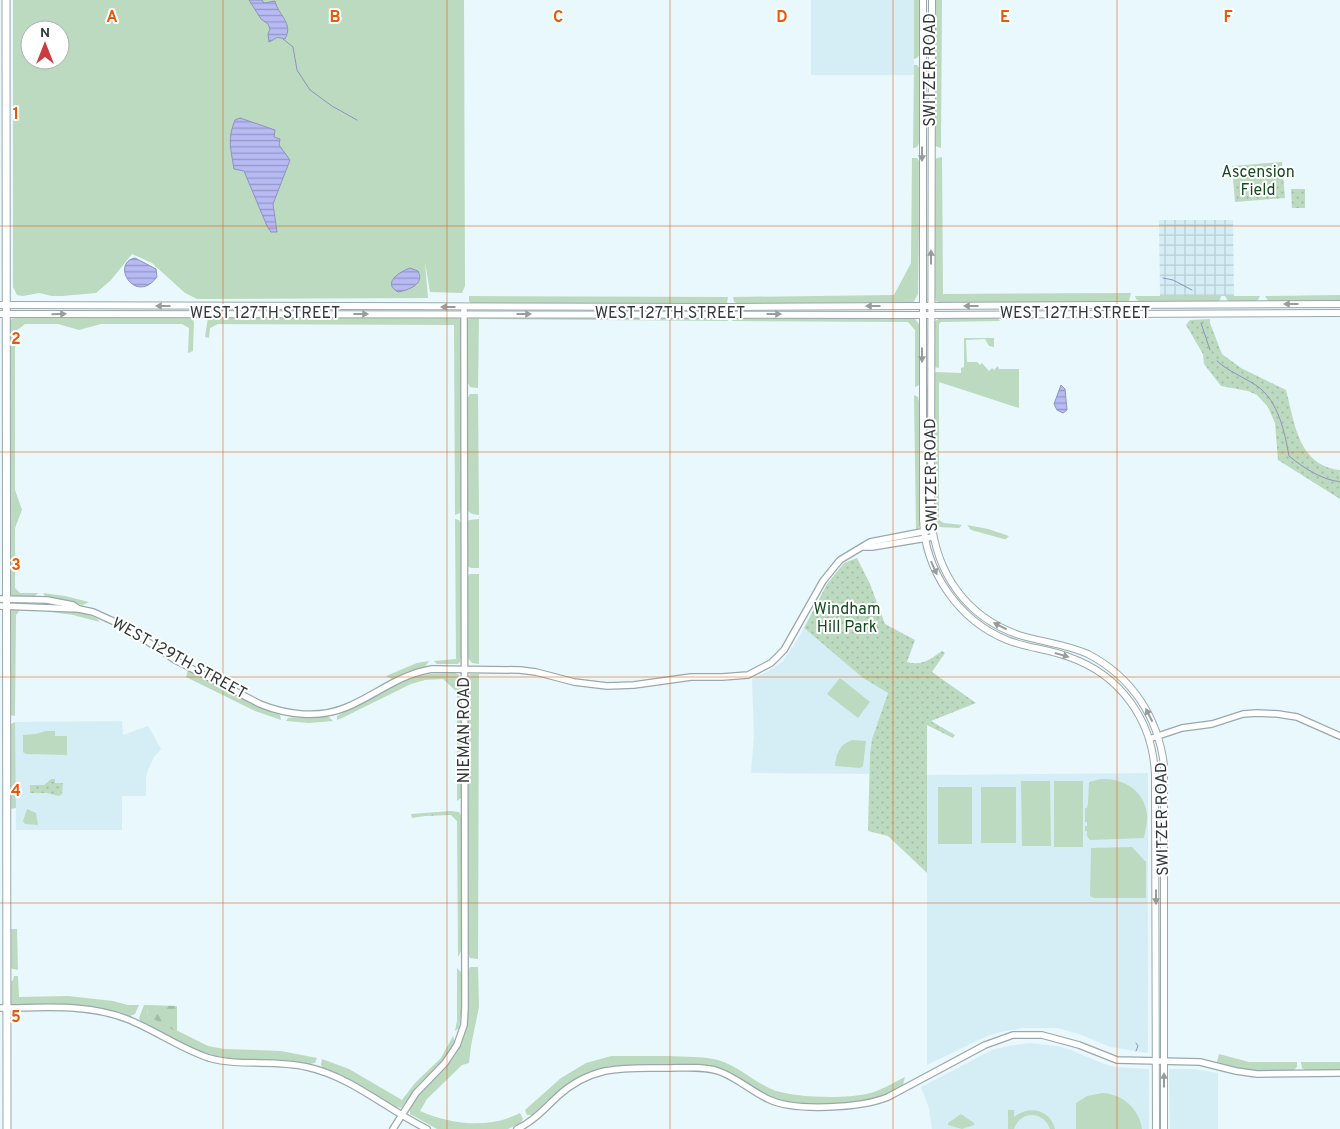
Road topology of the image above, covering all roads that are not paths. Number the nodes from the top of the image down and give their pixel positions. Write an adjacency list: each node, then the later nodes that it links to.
1 (6, 0): 4 (main road)
2 (923, 0): 7 (main road, SWITZER ROAD, one-way to 7)
3 (932, 0): 8 (main road, SWITZER ROAD, one-way to 3)
4 (3, 86): 6 (main road)
5 (1340, 304): 8 (main road, WEST 127TH STREET, one-way to 8)
6 (3, 305): 9 (main road, WEST 127TH STREET, one-way to 6); 11 (main road)
7 (922, 306): 8 (main road, WEST 127TH STREET); 9 (main road, WEST 127TH STREET, one-way to 9); 12 (main road, SWITZER ROAD)
8 (931, 306): 13 (main road, SWITZER ROAD)
9 (464, 310): 11 (main road, WEST 127TH STREET, one-way to 9); 12 (main road, WEST 127TH STREET, one-way to 12); 19 (street, NIEMAN ROAD)
10 (1340, 313): 13 (main road, WEST 127TH STREET)
11 (3, 314): 18 (main road)
12 (922, 315): 13 (main road, WEST 127TH STREET); 14 (main road, SWITZER ROAD, one-way to 14)
13 (931, 315): 15 (main road, SWITZER ROAD)
14 (923, 531): 15 (street, WEST 129TH STREET); 16 (main road, SWITZER ROAD); 17 (street, WEST 129TH STREET)
15 (933, 534): 16 (street, WEST 129TH STREET); 20 (main road, SWITZER ROAD, one-way to 15)
16 (924, 538): 17 (street, WEST 129TH STREET); 22 (main road, SWITZER ROAD, one-way to 22)
17 (864, 547): 19 (street, WEST 129TH STREET)
18 (3, 603): 19 (street, WEST 129TH STREET); 23 (main road)
19 (465, 668): 27 (street, NIEMAN ROAD)
20 (1158, 736): 21 (street); 22 (street); 25 (main road, SWITZER ROAD)
21 (1340, 736)
22 (1149, 738): 24 (main road, SWITZER ROAD, one-way to 24)
23 (3, 1008): 27 (street); 28 (main road)
24 (1156, 1062): 25 (street); 31 (street); 32 (main road, SWITZER ROAD)
25 (1164, 1062): 26 (street); 33 (main road, SWITZER ROAD, one-way to 25)
26 (1340, 1074)
27 (402, 1114): 29 (street, NIEMAN ROAD); 30 (street)
28 (7, 1129)
29 (394, 1129)
30 (427, 1129)
31 (517, 1129)
32 (1156, 1129)
33 (1164, 1129)

